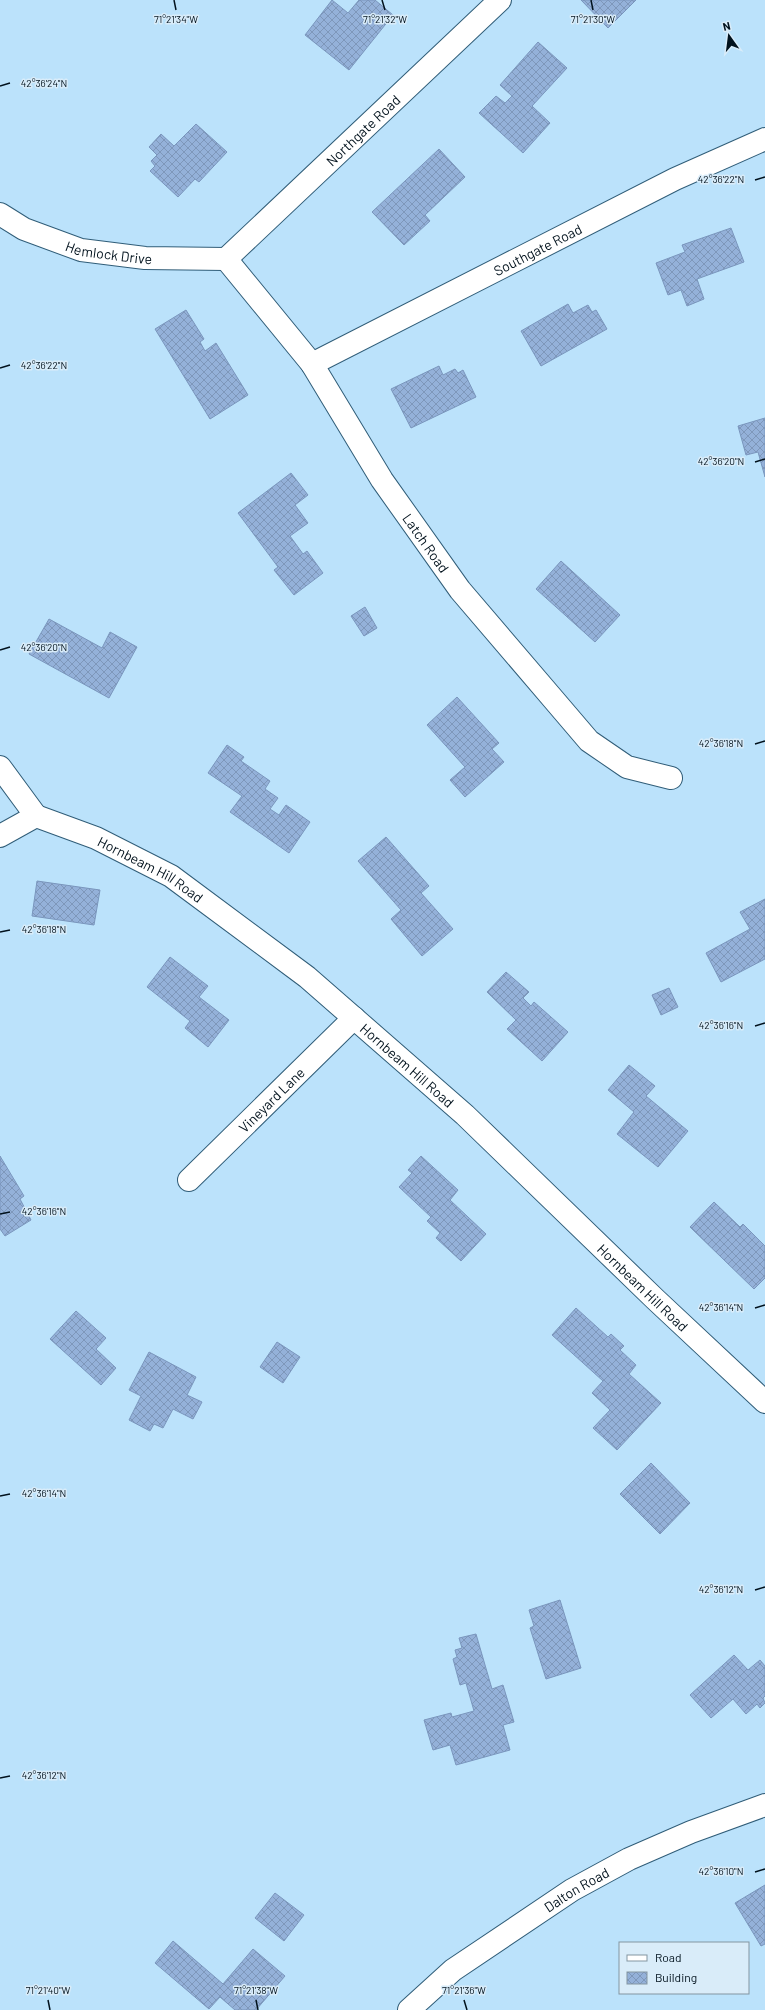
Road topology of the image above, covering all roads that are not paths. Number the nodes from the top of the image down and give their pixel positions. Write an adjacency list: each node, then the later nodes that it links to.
1 (500, 0): 4 (street, Northgate Road)
2 (765, 139): 5 (street, Southgate Road)
3 (0, 214): 4 (street, Hemlock Drive)
4 (226, 259): 5 (street, Latch Road)
5 (312, 364): 7 (street, Latch Road)
6 (0, 767): 8 (street)
7 (671, 778)
8 (36, 816): 9 (street); 10 (street, Hornbeam Hill Road)
9 (0, 836)
10 (354, 1018): 11 (street, Vineyard Lane); 12 (street, Hornbeam Hill Road)
11 (189, 1180)
12 (765, 1402)
13 (765, 1805): 14 (street, Dalton Road)
14 (409, 2010)

